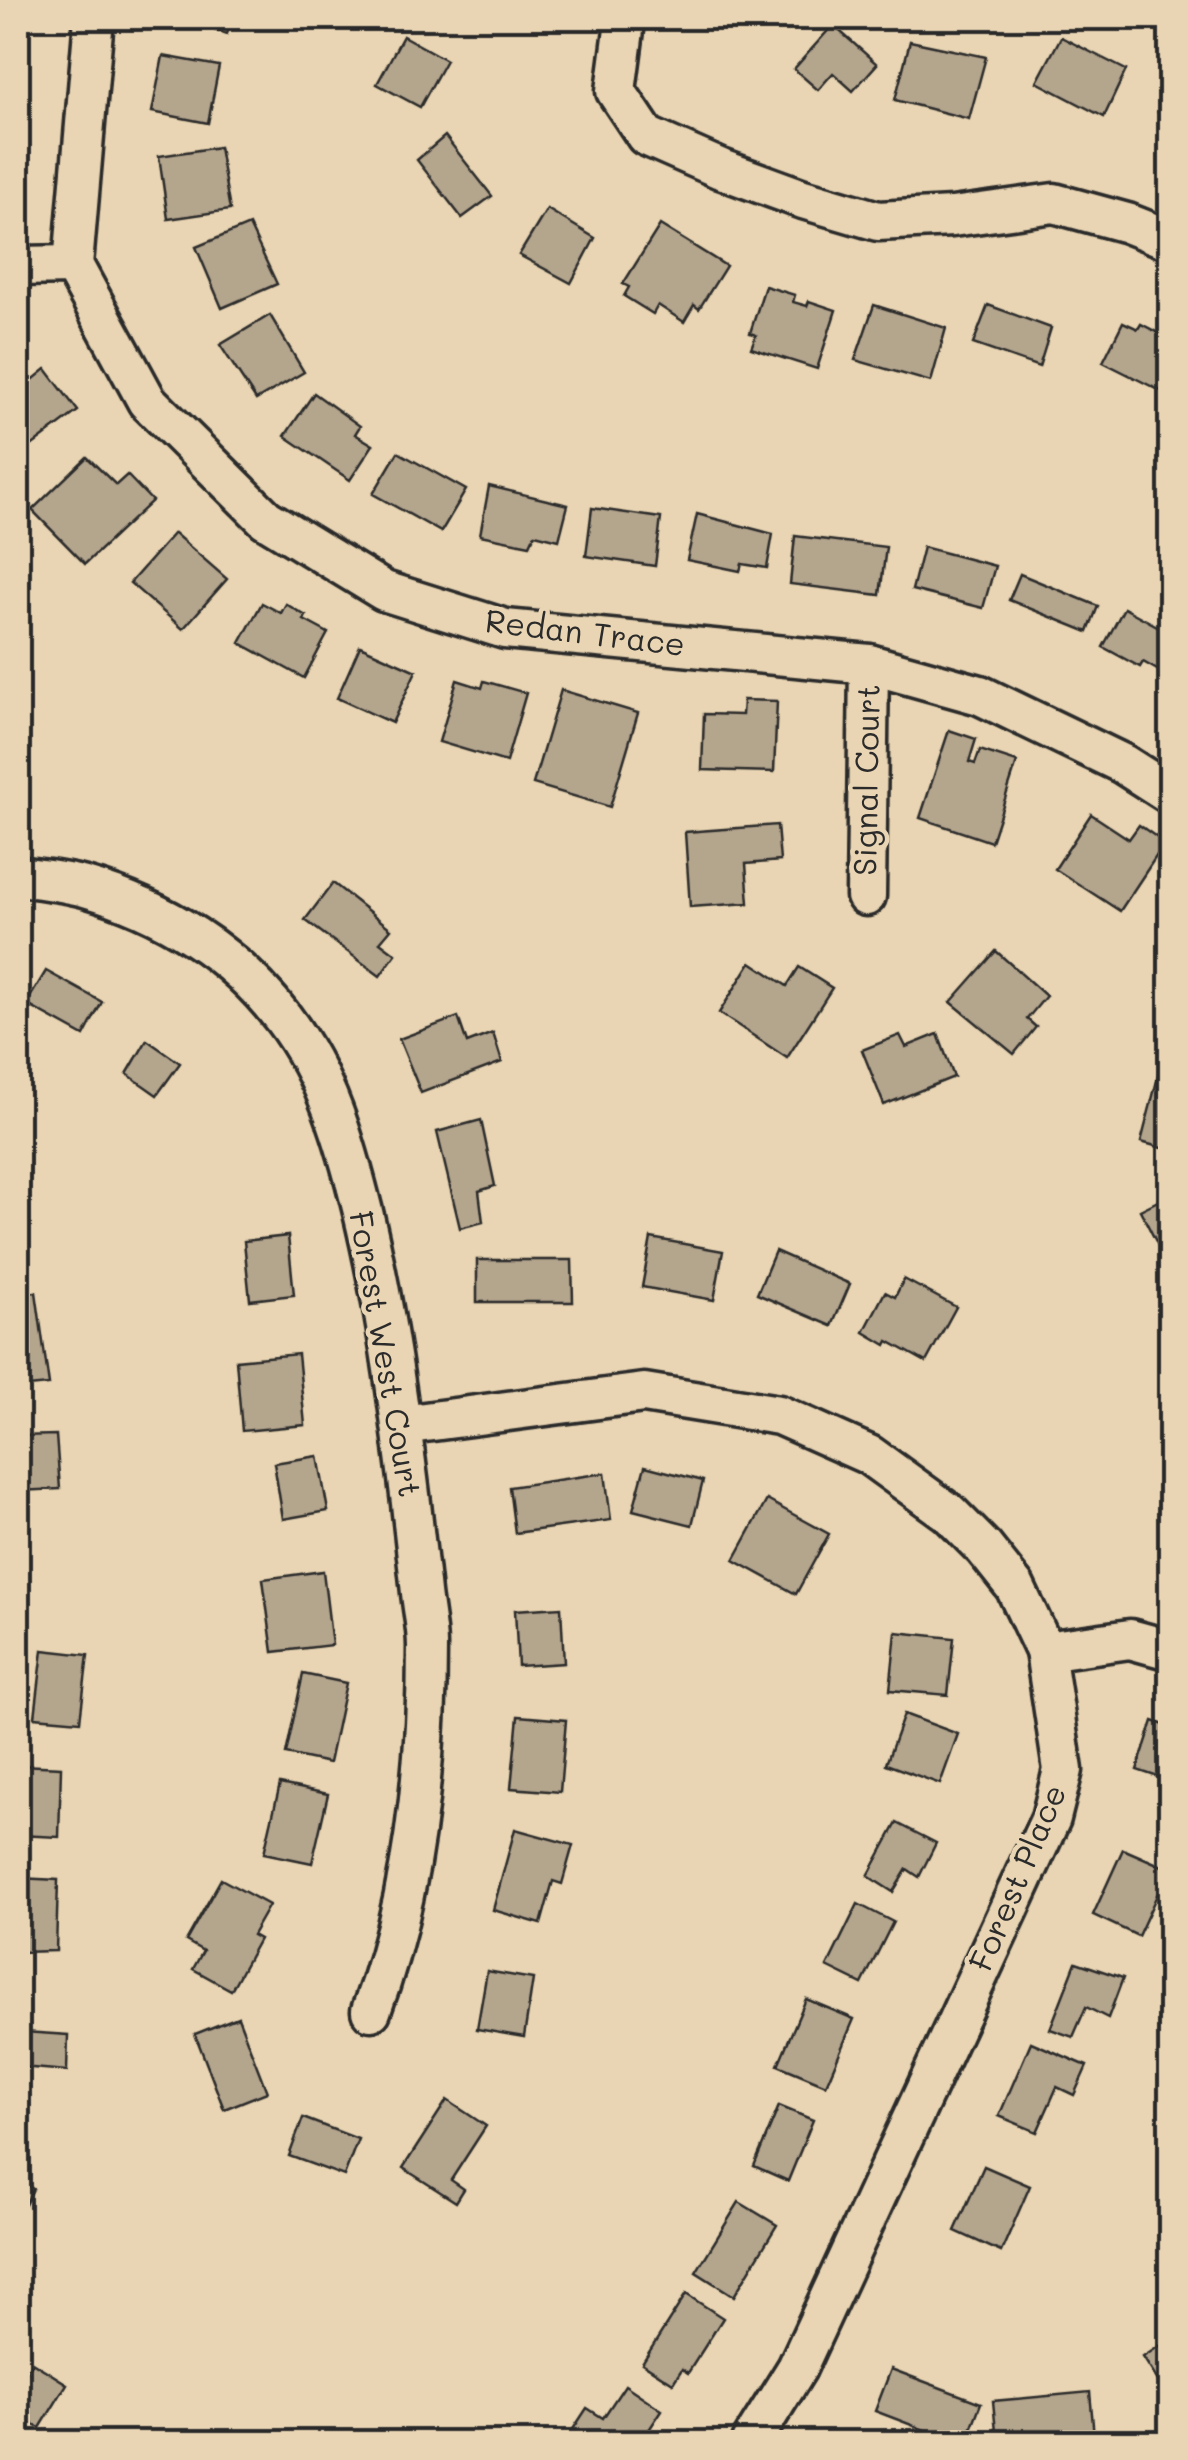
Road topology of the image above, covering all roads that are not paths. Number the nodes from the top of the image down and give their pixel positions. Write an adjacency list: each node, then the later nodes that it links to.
1 (94, 18): 4 (street)
2 (626, 20): 3 (street)
3 (1170, 240)
4 (72, 265): 5 (street); 6 (street, Redan Trace)
5 (18, 266)
6 (869, 664): 7 (street, Redan Trace); 9 (street, Signal Court)
7 (1170, 794)
8 (18, 876): 10 (street, Forest West Court)
9 (866, 896)
10 (402, 1425): 12 (street, Forest Place); 13 (street, Forest West Court)
11 (1170, 1650): 12 (street)
12 (1045, 1651): 14 (street, Forest Place)
13 (372, 2011)
14 (751, 2442)

